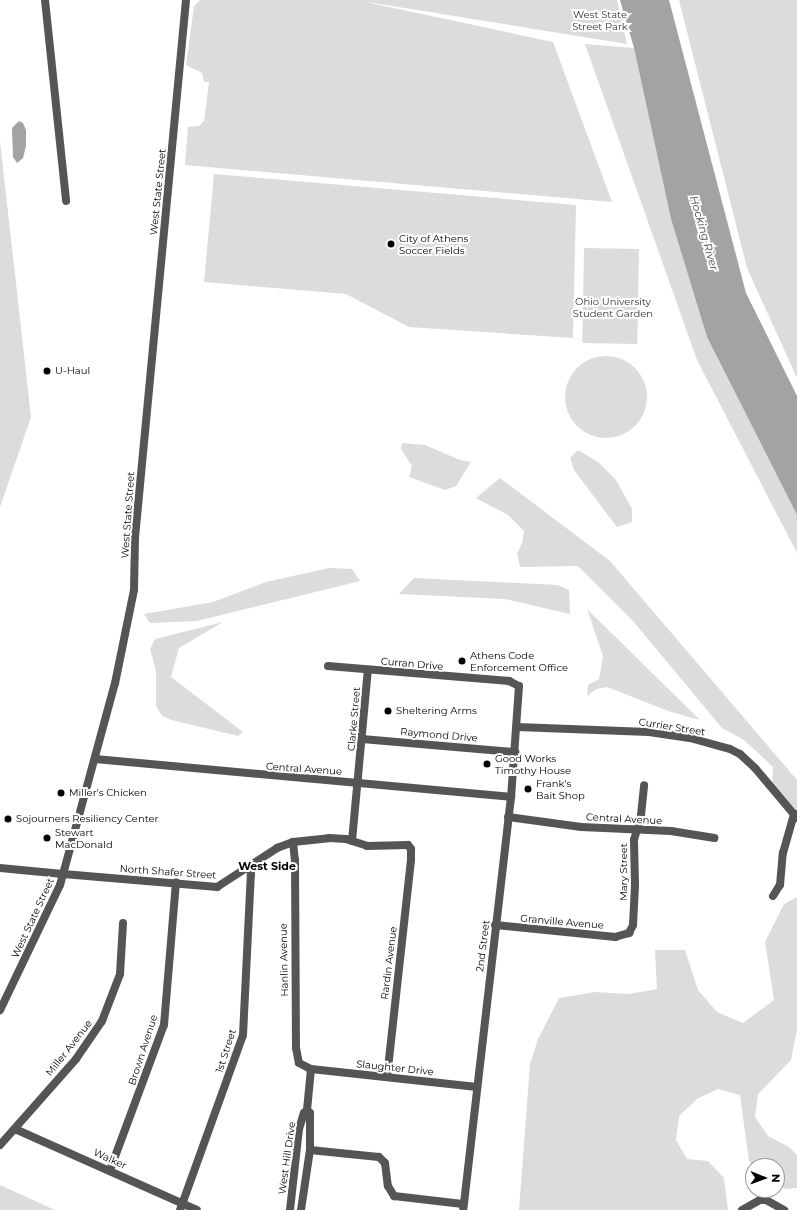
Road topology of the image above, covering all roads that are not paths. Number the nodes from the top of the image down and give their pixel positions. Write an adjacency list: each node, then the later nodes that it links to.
1 (45, 0): 3 (street)
2 (186, 0): 10 (street, West State Street)
3 (66, 201)
4 (328, 666): 5 (street, Curran Drive)
5 (368, 670): 6 (street, Curran Drive); 8 (street, Clarke Street)
6 (518, 684): 7 (street, 2nd Street)
7 (517, 727): 9 (street, 2nd Street); 14 (street, Currier Street)
8 (362, 739): 9 (street, Raymond Drive); 11 (street, Clarke Street)
9 (515, 752): 13 (street, 2nd Street)
10 (95, 759): 11 (street, Central Avenue); 23 (street, West State Street)
11 (357, 783): 13 (street, Central Avenue); 18 (street, Clarke Street)
12 (644, 785): 16 (street, Mary Street)
13 (511, 797): 15 (street, 2nd Street)
14 (795, 816): 25 (street, Currier Street)
15 (508, 817): 16 (street, Central Avenue); 27 (street, 2nd Street)
16 (636, 830): 17 (street, Central Avenue); 28 (street, Mary Street)
17 (714, 838)
18 (352, 841): 19 (street, North Shafer Street); 20 (street, North Shafer Street)
19 (293, 842): 21 (street, North Shafer Street); 30 (street, Hanlin Avenue)
20 (412, 852): 31 (street, Rardin Avenue)
21 (249, 867): 24 (street, North Shafer Street); 38 (street, 1st Street)
22 (0, 868): 23 (street, North Shafer Street)
23 (63, 874): 24 (street, North Shafer Street); 29 (street, West State Street)
24 (176, 884): 37 (street, Brown Avenue)
25 (773, 896)
26 (123, 924): 34 (street, Miller Avenue)
27 (495, 925): 28 (street, Granville Avenue); 32 (street, 2nd Street)
28 (626, 935)
29 (0, 1010)
30 (311, 1069): 31 (street, Slaughter Drive); 33 (street, West Hill Drive)
31 (387, 1076): 32 (street, Slaughter Drive)
32 (477, 1087): 39 (street, 2nd Street)
33 (307, 1110): 36 (street, West Hill Drive); 41 (street, West Hill Drive)
34 (15, 1129): 35 (street, Miller Avenue); 37 (street, Walker)
35 (0, 1145)
36 (310, 1150): 39 (street); 42 (street, West Hill Drive)
37 (110, 1170): 38 (street, Walker)
38 (181, 1207): 40 (street, Walker)
39 (463, 1207)
40 (197, 1210)
41 (290, 1210)
42 (301, 1210)
43 (742, 1210): 44 (street)
44 (784, 1210)

